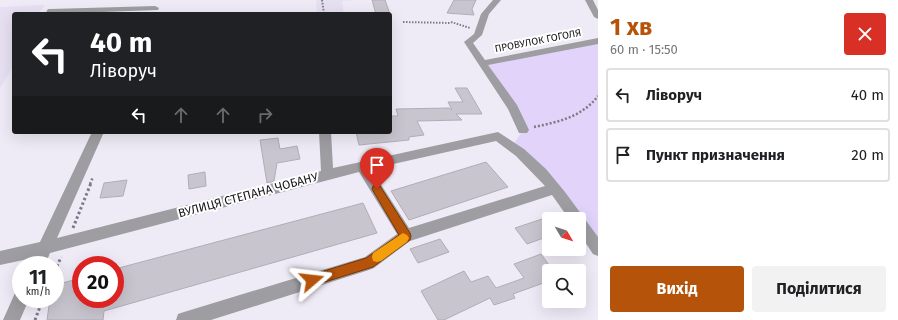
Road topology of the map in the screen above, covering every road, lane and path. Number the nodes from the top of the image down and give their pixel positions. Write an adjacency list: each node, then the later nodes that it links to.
1 (158, 0): 5 (street)
2 (322, 0): 8 (path)
3 (497, 0): 13 (street, ПРОВУЛОК ГОГОЛЯ)
4 (589, 0): 9 (street)
5 (153, 11): 7 (street)
6 (50, 12): 7 (street)
7 (104, 12)
8 (324, 12)
9 (598, 17)
10 (403, 22): 11 (path)
11 (473, 29)
12 (598, 41): 13 (street, ПРОВУЛОК ГОГОЛЯ)
13 (483, 63): 15 (street, ПРОВУЛОК ГОГОЛЯ)
14 (598, 96): 15 (path)
15 (523, 130)
16 (97, 134): 26 (street)
17 (324, 134): 19 (street)
18 (362, 166): 19 (street, ВУЛИЦЯ СТЕПАНА ЧОБАНУ); 21 (street, ВУЛИЦЯ СТЕПАНА ЧОБАНУ); 24 (street)
19 (327, 174): 25 (street, ВУЛИЦЯ СТЕПАНА ЧОБАНУ)
20 (94, 176): 25 (path)
21 (554, 189): 22 (street); 24 (street)
22 (572, 212)
23 (586, 232): 27 (street)
24 (406, 236): 35 (street)
25 (67, 242): 26 (street, ВУЛИЦЯ СТЕПАНА ЧОБАНУ); 29 (path)
26 (44, 248): 28 (street); 30 (street, ВУЛИЦЯ СТЕПАНА ЧОБАНУ)
27 (598, 249)
28 (41, 256)
29 (61, 256)
30 (0, 258)
31 (17, 308): 33 (street)
32 (39, 308): 34 (path)
33 (11, 320)
34 (34, 320)
35 (184, 320)

